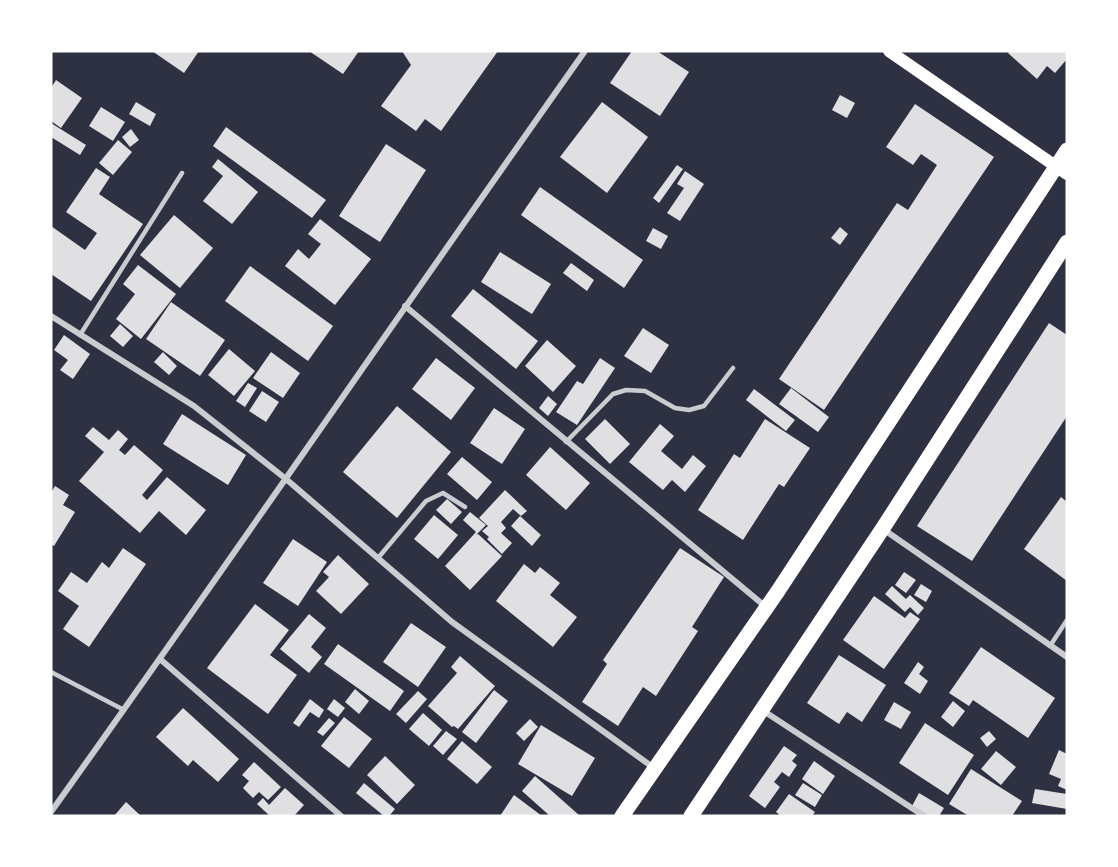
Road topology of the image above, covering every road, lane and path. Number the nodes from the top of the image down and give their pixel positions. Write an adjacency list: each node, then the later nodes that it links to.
1 (585, 51): 7 (street)
2 (889, 51): 4 (main road)
3 (1067, 150): 4 (main road)
4 (1062, 170): 16 (main road)
5 (182, 173): 9 (lane)
6 (1066, 244): 14 (main road)
7 (405, 306): 11 (street); 12 (street)
8 (51, 316): 9 (street)
9 (80, 335): 12 (street)
10 (733, 368): 11 (lane)
11 (566, 442): 16 (street)
12 (286, 479): 15 (street); 20 (street)
13 (465, 507): 15 (lane)
14 (883, 528): 18 (street); 23 (main road)
15 (378, 558): 24 (street)
16 (766, 607): 24 (main road)
17 (1067, 620): 18 (lane)
18 (1050, 646): 19 (street)
19 (1067, 657)
20 (160, 659): 22 (street); 26 (street)
21 (51, 672): 22 (lane)
22 (124, 710): 25 (street)
23 (761, 710): 28 (main road); 29 (street)
24 (654, 769): 27 (main road)
25 (51, 812)
26 (341, 816)
27 (622, 816)
28 (691, 816)
29 (924, 816)

